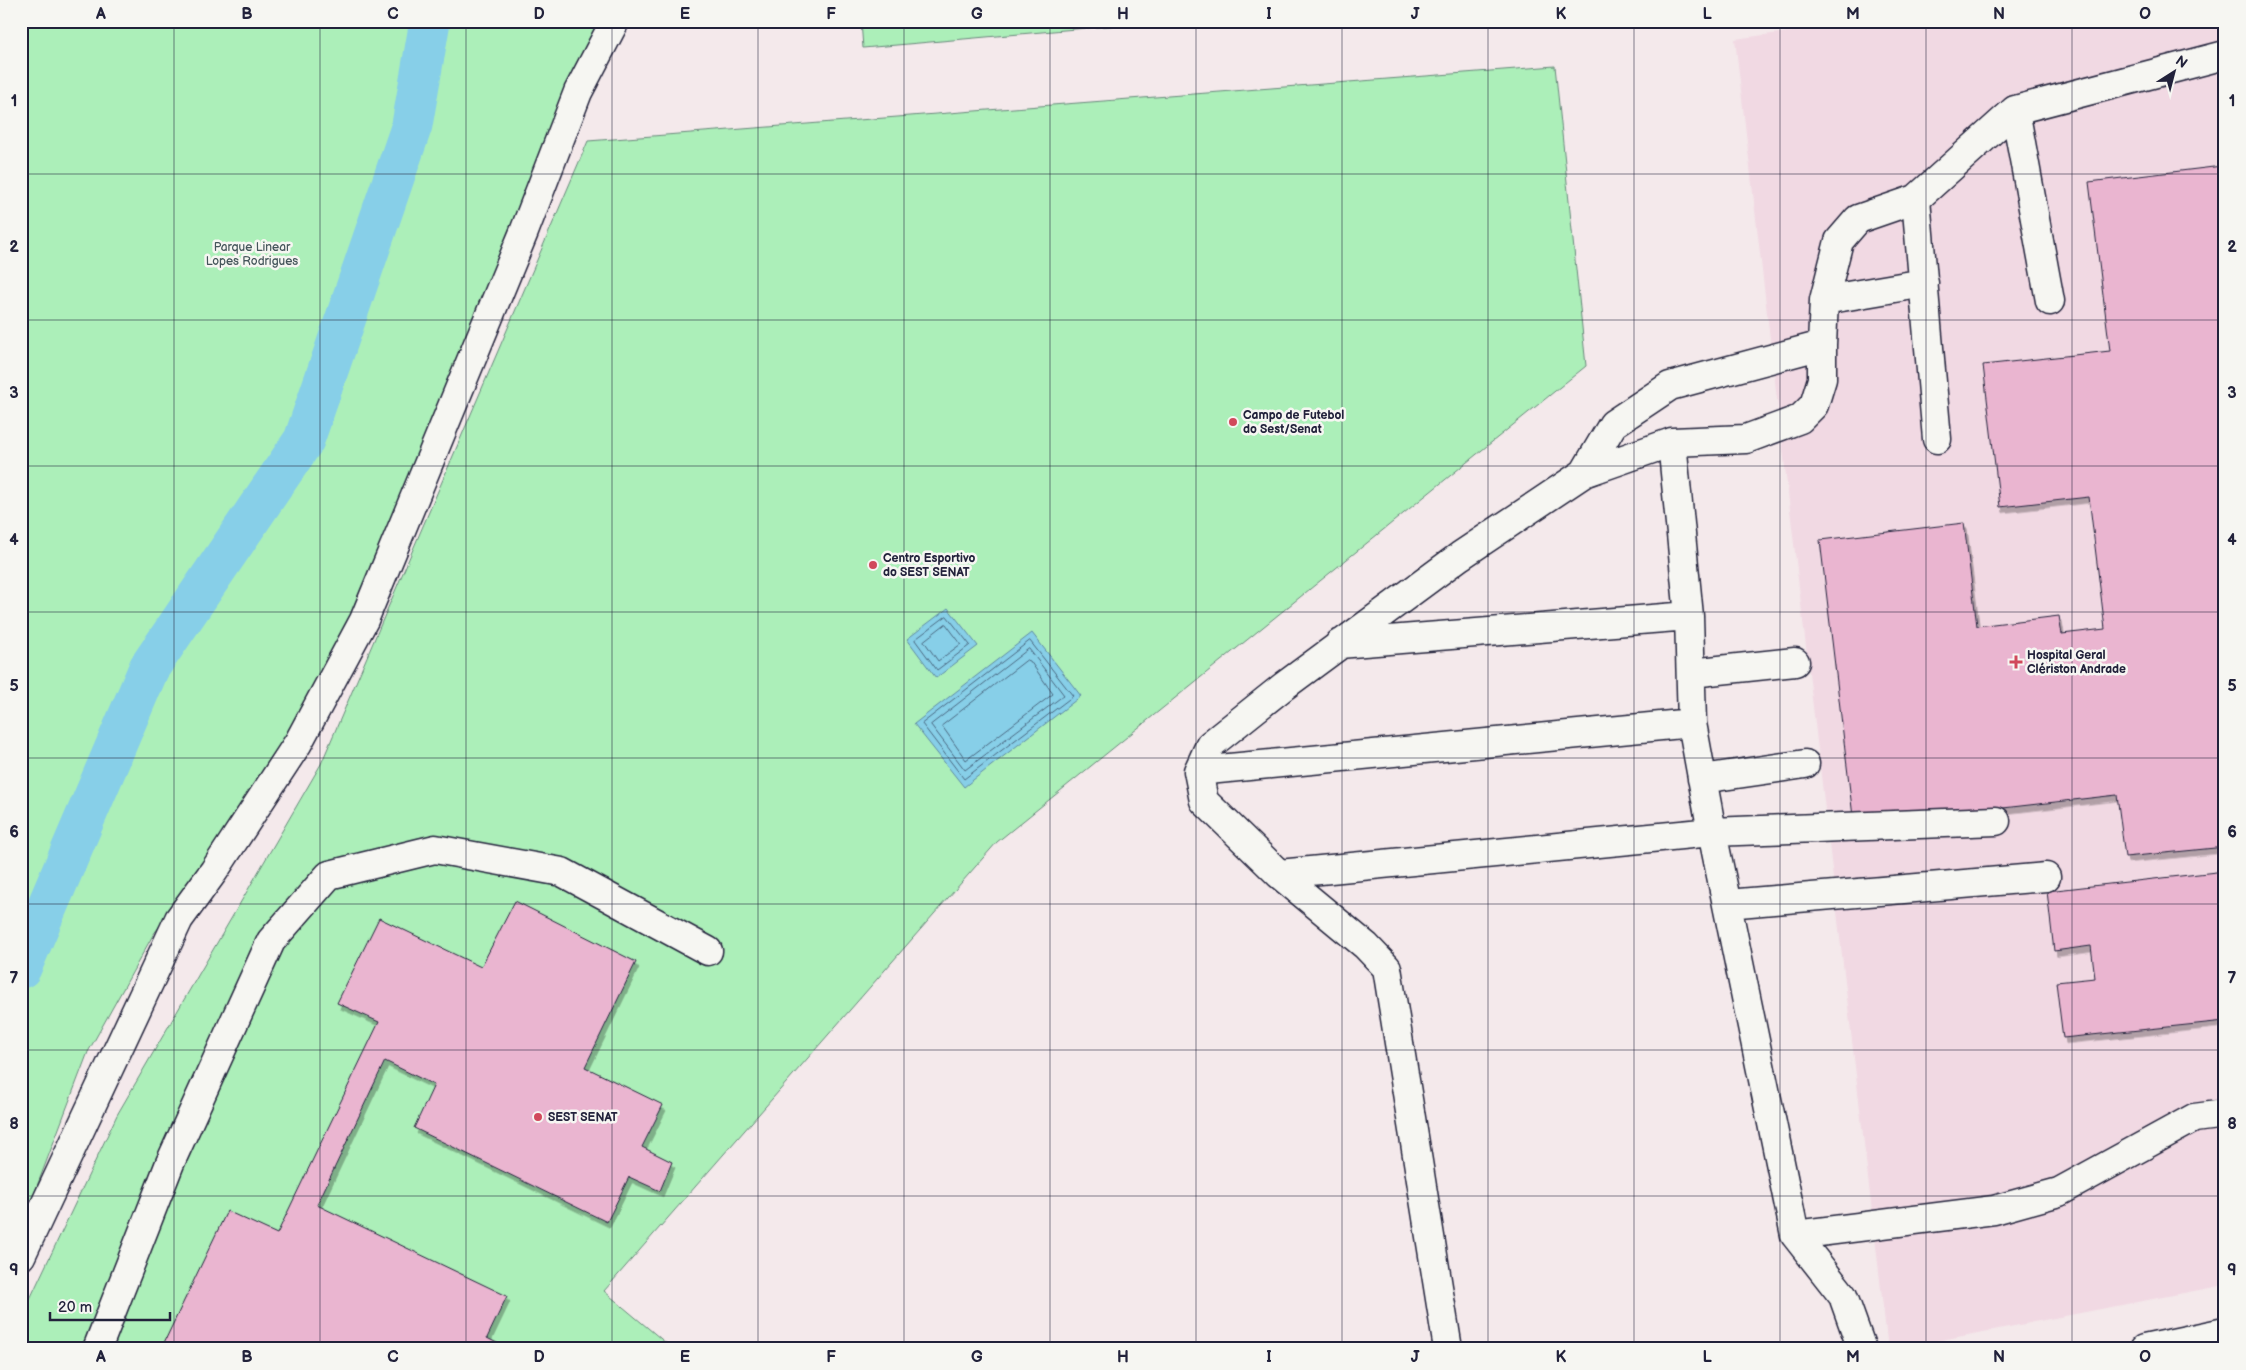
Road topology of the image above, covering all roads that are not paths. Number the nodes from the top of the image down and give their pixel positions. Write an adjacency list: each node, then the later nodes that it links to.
1 (615, 21): 28 (street)
2 (2225, 55): 3 (street)
3 (2016, 110): 4 (street); 7 (street)
4 (1916, 199): 5 (street); 6 (street)
5 (1924, 282): 6 (street); 9 (street)
6 (1824, 300): 8 (street)
7 (2050, 301)
8 (1822, 345): 10 (street); 11 (street)
9 (1937, 439)
10 (1672, 442): 11 (street); 12 (street)
11 (1584, 473): 13 (street)
12 (1689, 616): 13 (street); 15 (street)
13 (1340, 644): 18 (street)
14 (1795, 662): 15 (street)
15 (1691, 672): 16 (street)
16 (1692, 724): 18 (street); 19 (street)
17 (1805, 764): 19 (street)
18 (1198, 771): 22 (street)
19 (1702, 779): 21 (street)
20 (1996, 821): 21 (street)
21 (1712, 832): 22 (street); 24 (street)
22 (1279, 874): 31 (street)
23 (2046, 877): 24 (street)
24 (1727, 904): 27 (street)
25 (708, 951): 30 (street)
26 (2225, 1114): 27 (street)
27 (1794, 1235): 32 (street)
28 (21, 1256)
29 (2225, 1332): 33 (street)
30 (97, 1349)
31 (1448, 1349)
32 (1862, 1349)
33 (2144, 1349)

